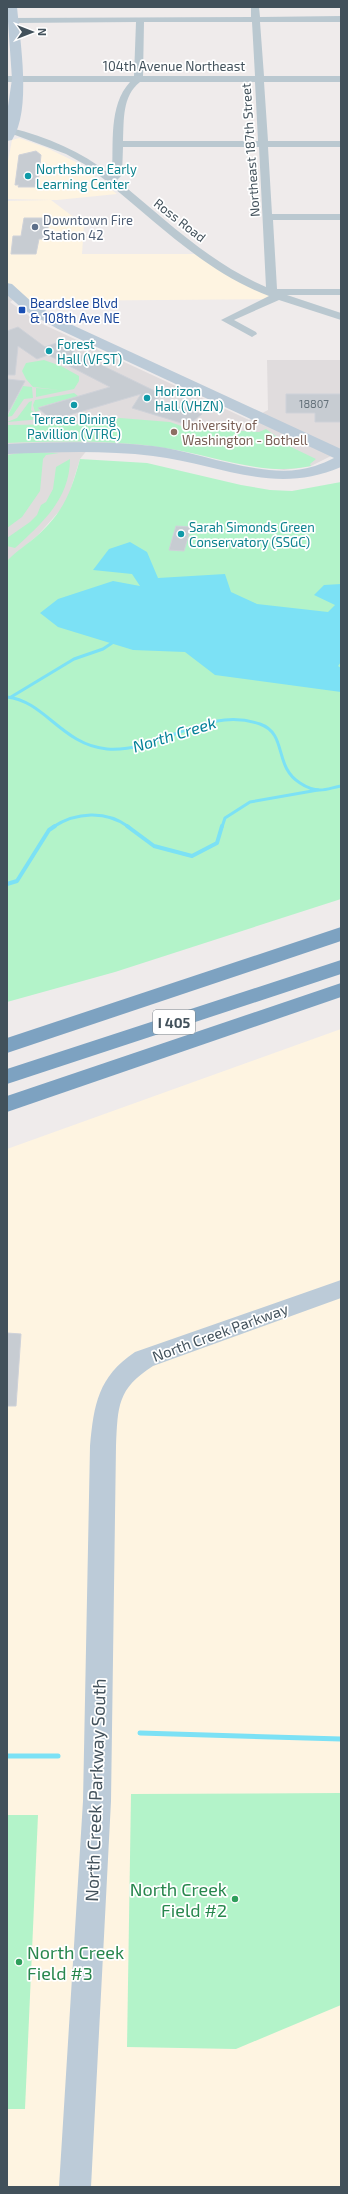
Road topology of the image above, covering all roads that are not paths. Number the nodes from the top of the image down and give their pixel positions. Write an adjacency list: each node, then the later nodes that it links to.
1 (11, 7): 3 (street)
2 (255, 7): 5 (street, Northeast 187th Street)
3 (13, 20): 4 (street); 7 (street)
4 (140, 20): 5 (street); 9 (street)
5 (256, 20): 6 (street); 10 (street, Northeast 187th Street)
6 (341, 20)
7 (12, 52): 8 (street)
8 (13, 79): 9 (street, 104th Avenue Northeast); 12 (street)
9 (138, 79): 10 (street, 104th Avenue Northeast); 13 (street)
10 (260, 79): 11 (street, 104th Avenue Northeast); 14 (street, Northeast 187th Street)
11 (341, 79)
12 (9, 134): 16 (street, Ross Road)
13 (119, 144): 14 (street); 16 (street)
14 (264, 144): 15 (street); 17 (street, Northeast 187th Street)
15 (341, 144)
16 (109, 181): 21 (street, Ross Road)
17 (269, 217): 18 (street); 21 (street, Northeast 187th Street)
18 (341, 217)
19 (8, 291): 25 (street)
20 (341, 292): 21 (street)
21 (276, 294): 22 (street, Ross Road); 23 (street)
22 (341, 317)
23 (252, 334)
24 (7, 449): 26 (street)
25 (341, 455)
26 (341, 461)
27 (341, 934): 32 (highway, I 405)
28 (341, 944): 35 (highway, I 405)
29 (341, 960): 36 (highway, I 405)
30 (341, 967): 37 (highway, I 405)
31 (341, 990): 38 (highway)
32 (62, 1028): 33 (highway); 34 (highway, I 405)
33 (7, 1035)
34 (7, 1046)
35 (7, 1054)
36 (7, 1069)
37 (7, 1077)
38 (7, 1104)
39 (341, 1289): 40 (street, North Creek Parkway)
40 (111, 1393): 41 (street, North Creek Parkway South)
41 (75, 2187)

